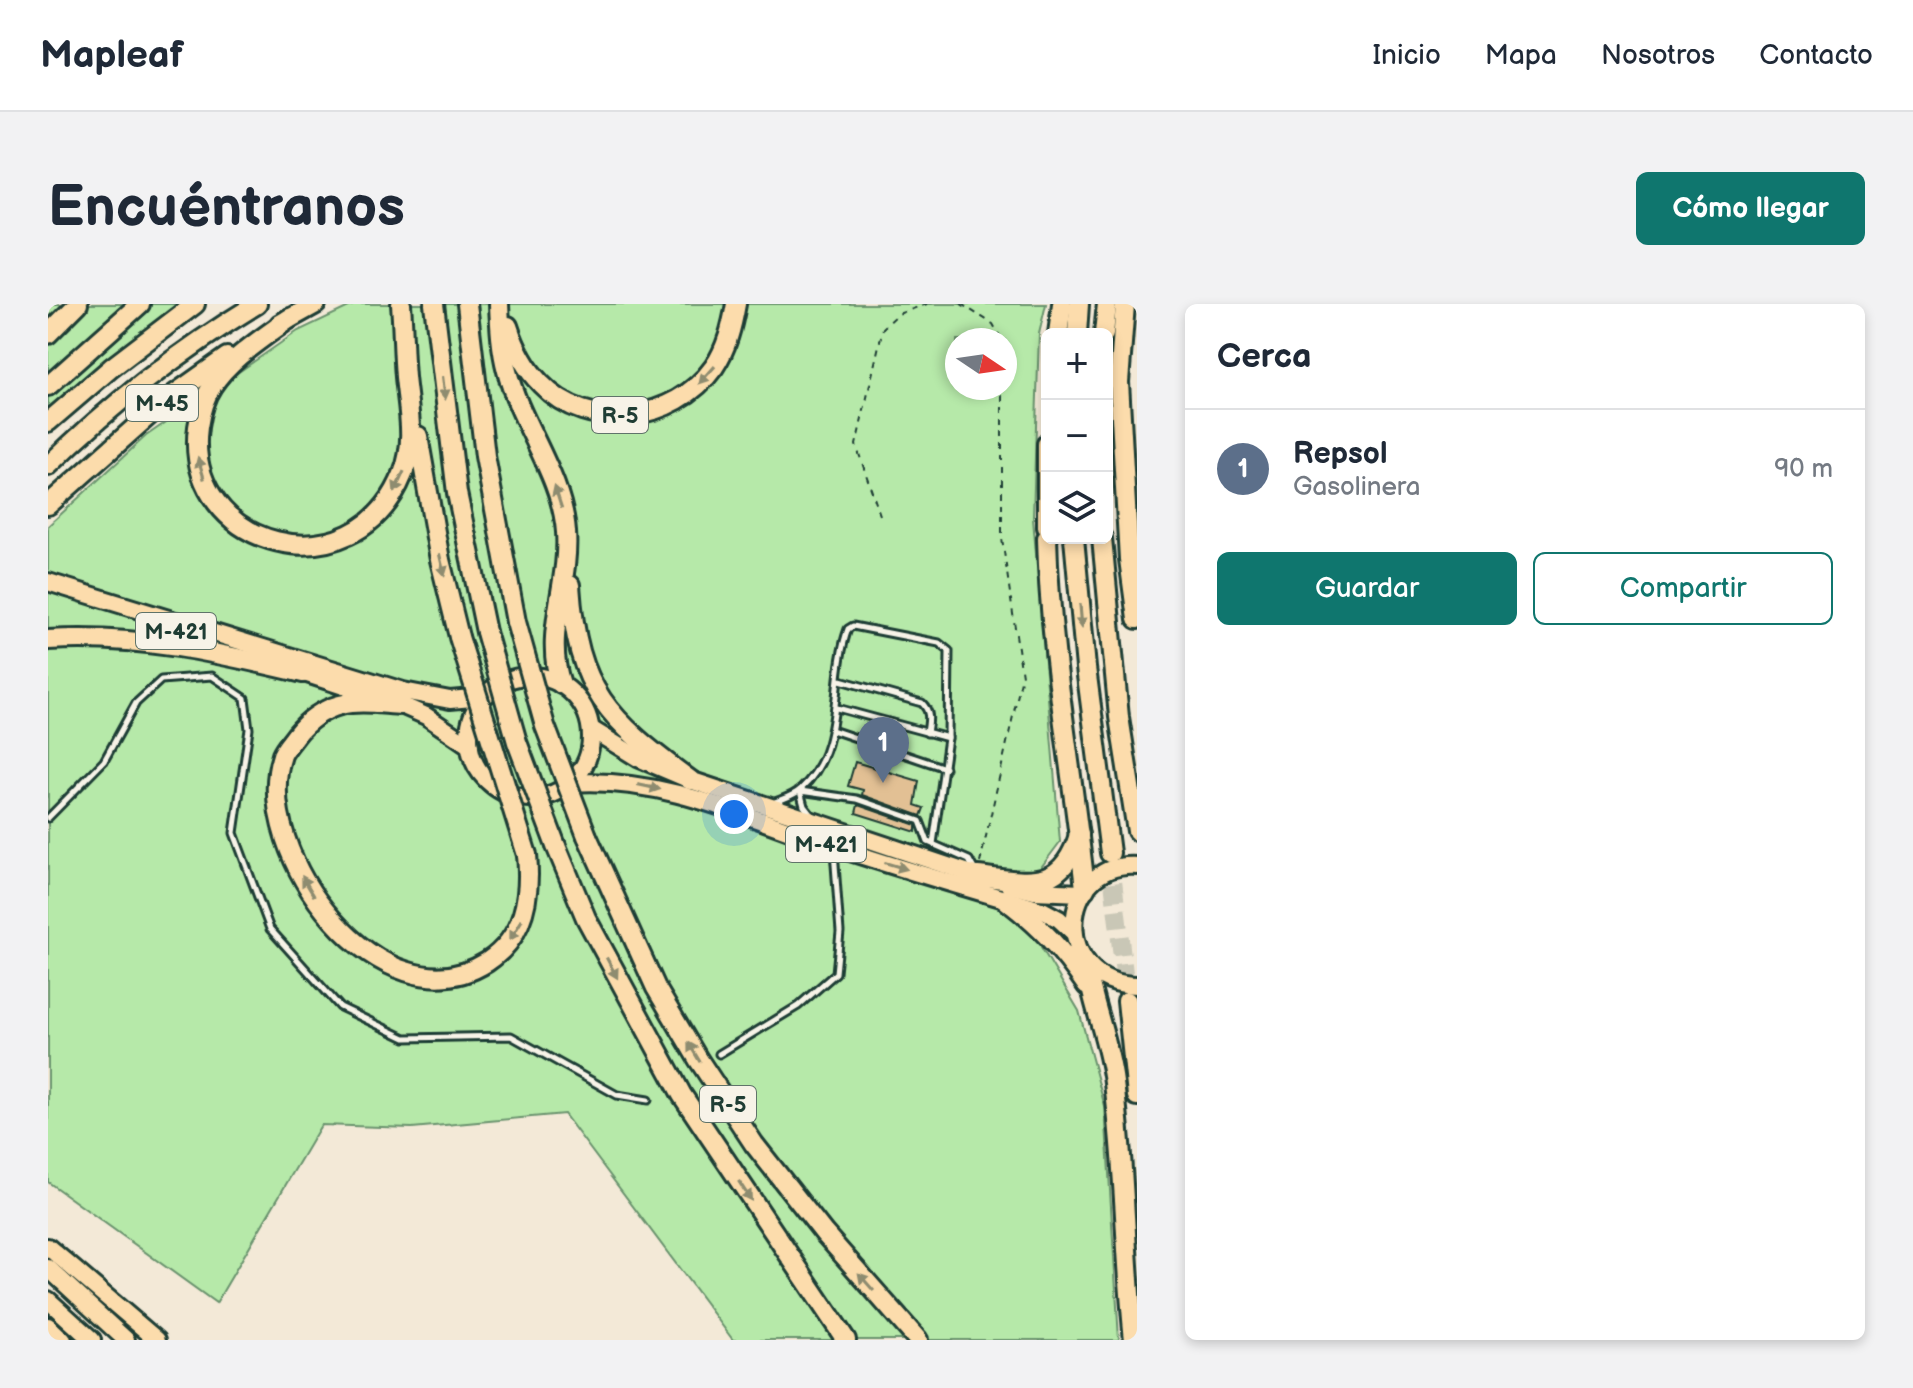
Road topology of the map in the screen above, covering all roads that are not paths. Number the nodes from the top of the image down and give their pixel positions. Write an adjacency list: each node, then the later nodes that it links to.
1 (64, 304): 17 (highway)
2 (78, 304): 21 (highway)
3 (140, 304): 22 (highway)
4 (195, 304): 23 (highway, M-45)
5 (257, 304): 24 (highway, M-45)
6 (316, 304): 16 (highway, M-45)
7 (467, 304): 77 (highway, R-5, one-way to 7, bridge)
8 (500, 304): 9 (highway, R-5, one-way to 8); 26 (highway, R-5, one-way to 8)
9 (736, 304)
10 (1062, 304): 18 (highway)
11 (1079, 304): 19 (highway)
12 (1107, 304): 20 (highway)
13 (1125, 304): 32 (highway)
14 (435, 307): 76 (highway, R-5, one-way to 76, bridge)
15 (402, 313): 16 (highway, one-way to 16); 38 (highway, one-way to 38, bridge)
16 (290, 318): 25 (highway, M-45)
17 (48, 322)
18 (1059, 328)
19 (1077, 328)
20 (1105, 328)
21 (48, 334)
22 (48, 386)
23 (48, 422)
24 (48, 466)
25 (48, 505)
26 (567, 533): 36 (highway, R-5); 46 (highway, R-5)
27 (1047, 544): 53 (highway)
28 (1075, 544): 56 (highway, one-way to 56)
29 (1103, 544): 52 (highway)
30 (48, 582): 37 (main road, M-421)
31 (48, 590): 34 (main road, M-421)
32 (1137, 619)
33 (48, 640): 34 (highway)
34 (303, 673): 38 (main road, M-421)
35 (840, 680): 39 (lane); 42 (lane); 43 (lane)
36 (561, 684): 37 (main road, M-421); 40 (main road, M-421)
37 (483, 697): 44 (main road)
38 (401, 705): 44 (main road, M-421)
39 (837, 708): 41 (lane); 42 (lane)
40 (591, 729): 46 (main road, M-421); 47 (main road)
41 (832, 730): 45 (lane); 48 (lane)
42 (927, 733): 43 (lane)
43 (948, 738): 45 (lane)
44 (470, 746): 47 (main road, M-421)
45 (945, 768): 54 (lane)
46 (690, 780): 49 (main road, M-421)
47 (571, 783): 55 (main road, M-421, one-way to 55)
48 (800, 791): 49 (lane); 51 (lane); 54 (lane)
49 (765, 807): 51 (main road, M-421)
50 (48, 818): 67 (lane)
51 (819, 824): 58 (main road, M-421)
52 (1137, 831)
53 (1079, 833): 58 (highway); 59 (highway)
54 (933, 844): 58 (lane)
55 (833, 846): 60 (main road, M-421, one-way to 60); 65 (lane)
56 (1110, 853)
57 (1137, 866): 59 (main road)
58 (977, 876): 59 (main road, M-421)
59 (1084, 891): 61 (main road)
60 (1005, 899): 61 (main road, M-421); 63 (highway)
61 (1074, 933): 62 (main road)
62 (1086, 963): 63 (highway); 64 (main road)
63 (1090, 991): 78 (highway)
64 (1132, 993): 66 (highway)
65 (719, 1054)
66 (1137, 1096)
67 (648, 1100)
68 (48, 1247): 72 (main road)
69 (48, 1268): 75 (main road)
70 (48, 1300): 74 (main road)
71 (48, 1326): 73 (main road)
72 (153, 1338)
73 (63, 1340)
74 (92, 1340)
75 (126, 1340)
76 (846, 1340)
77 (918, 1340)
78 (1134, 1340)

